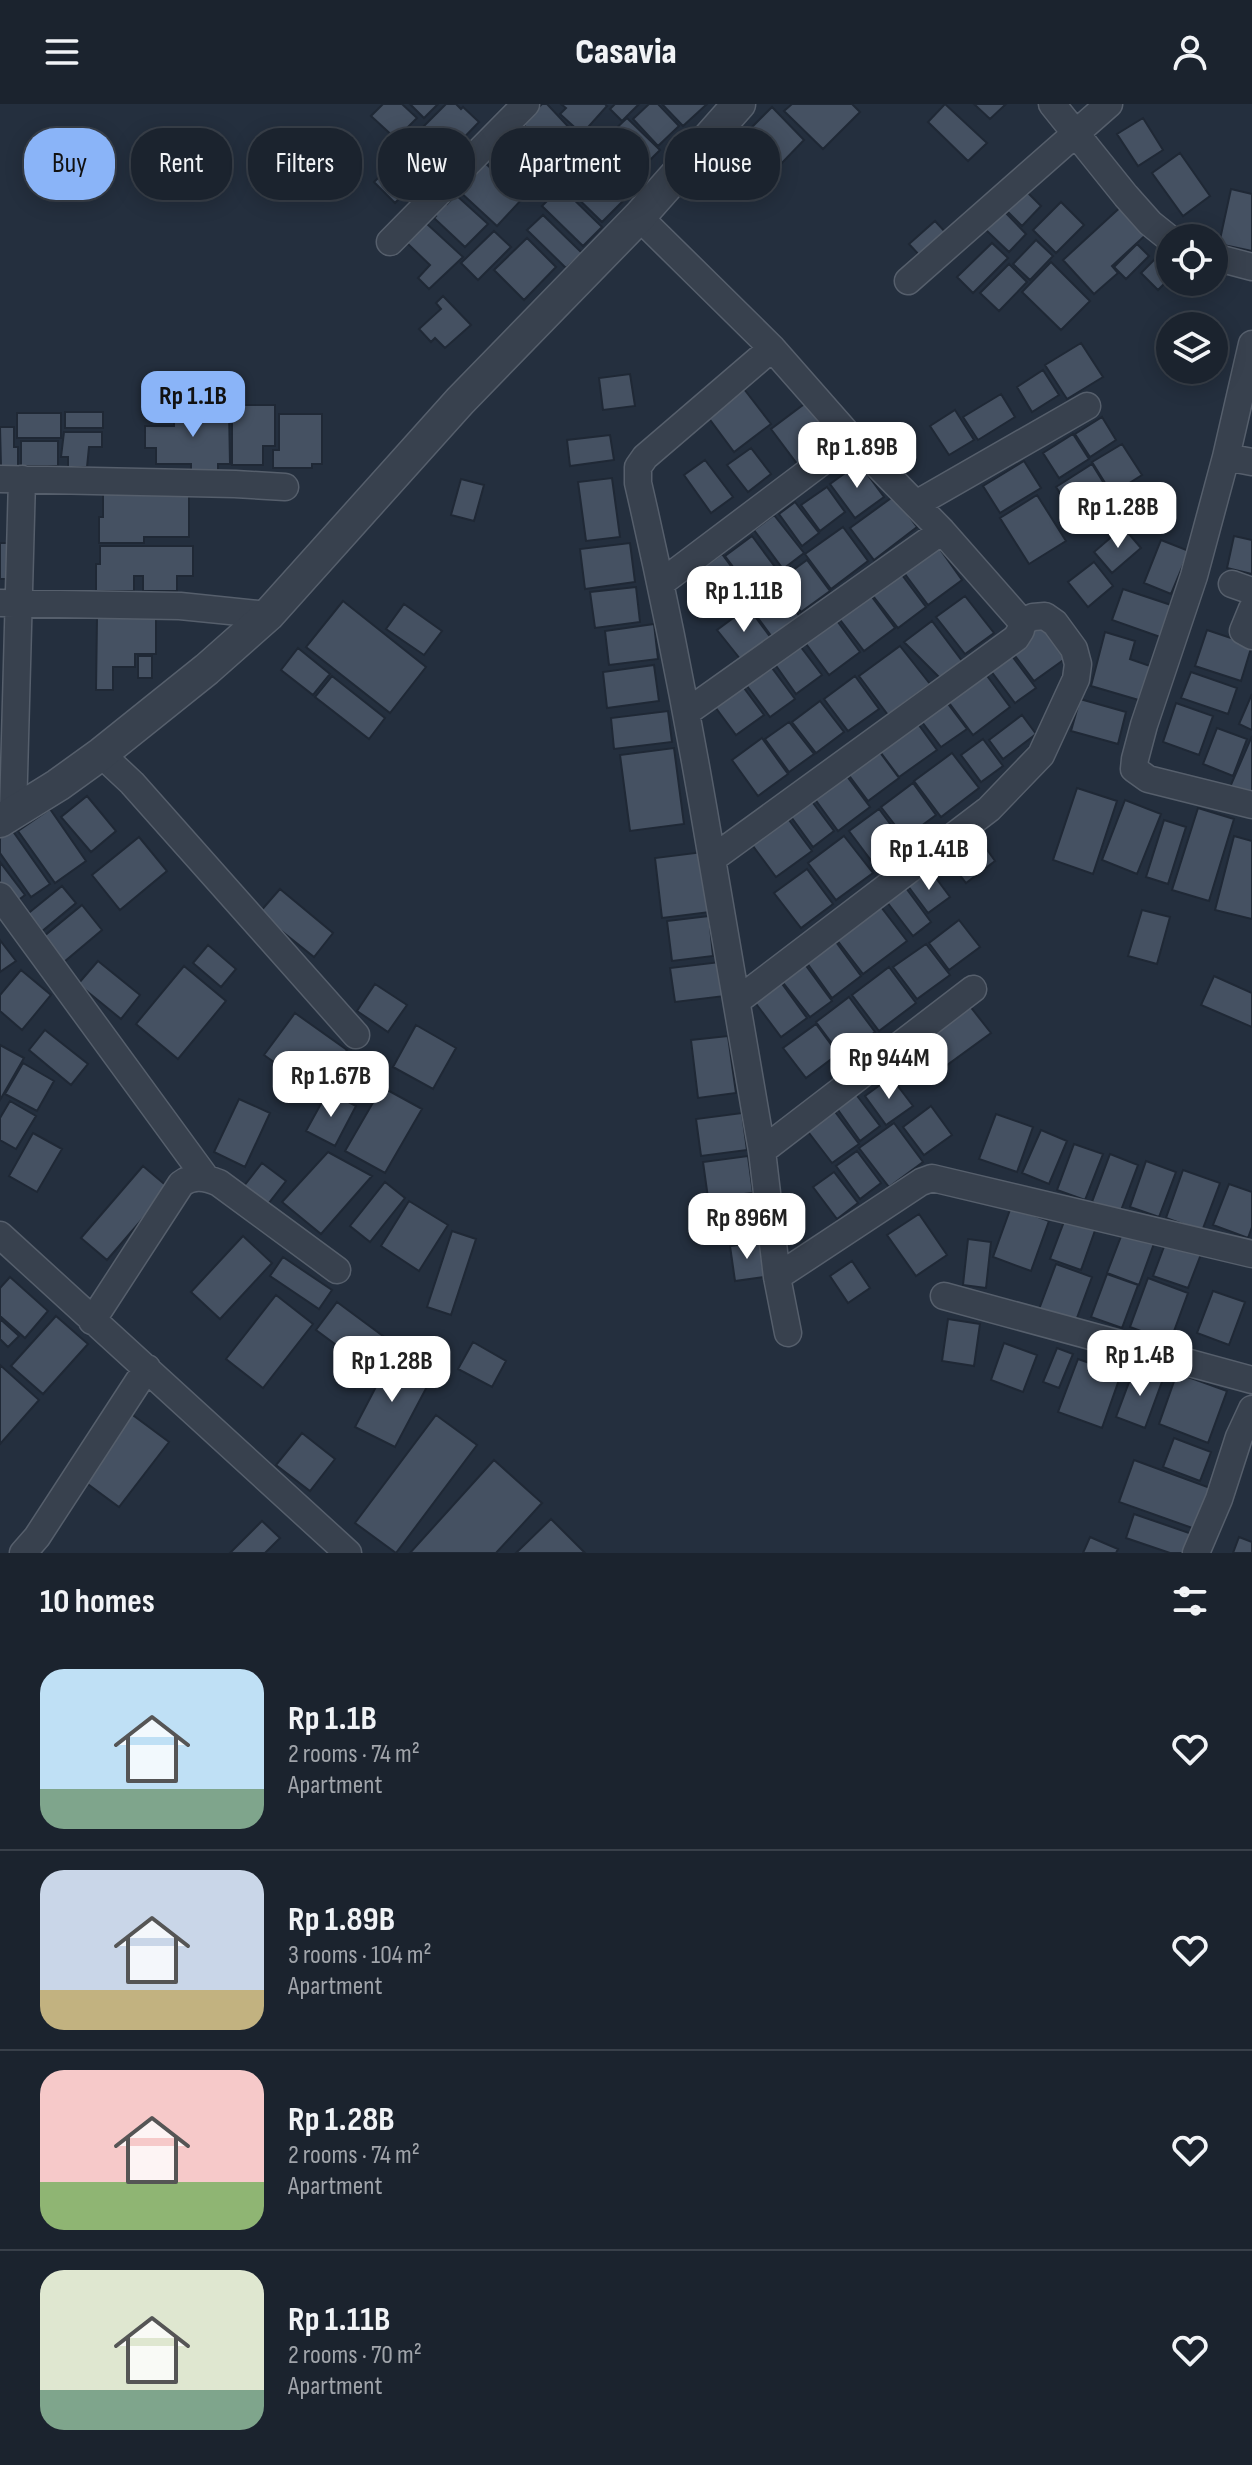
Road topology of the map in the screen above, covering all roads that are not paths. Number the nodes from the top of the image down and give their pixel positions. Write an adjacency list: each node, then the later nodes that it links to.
1 (526, 104): 8 (street)
2 (739, 104): 6 (street)
3 (1052, 104): 5 (street)
4 (1109, 104): 5 (street)
5 (1076, 134): 7 (street); 11 (street)
6 (639, 217): 13 (street); 24 (street)
7 (1156, 228)
8 (390, 242)
9 (1228, 261): 10 (street)
10 (1252, 267)
11 (908, 281)
12 (1252, 344): 16 (street)
13 (772, 348): 15 (street); 21 (street)
14 (1087, 406): 19 (street)
15 (852, 439): 19 (street); 21 (street)
16 (1239, 460): 30 (street)
17 (11, 479): 18 (street); 22 (street)
18 (285, 487)
19 (916, 504): 20 (street)
20 (942, 531): 25 (street); 27 (street)
21 (661, 583): 27 (street)
22 (9, 603): 24 (street); 28 (street)
23 (1252, 609): 26 (street)
24 (268, 615): 29 (street)
25 (1022, 622): 32 (street); 35 (street)
26 (1252, 636)
27 (687, 712): 32 (street)
28 (7, 718): 31 (street)
29 (101, 754): 31 (street); 36 (street)
30 (1252, 805)
31 (7, 817)
32 (712, 859): 35 (street)
33 (0, 896): 38 (street)
34 (973, 989): 37 (street)
35 (737, 1001): 37 (street)
36 (356, 1035)
37 (762, 1151): 42 (street)
38 (206, 1178): 41 (street); 44 (street)
39 (0, 1235): 44 (street)
40 (1252, 1254): 42 (street)
41 (337, 1270)
42 (777, 1277): 45 (street)
43 (944, 1296): 47 (street)
44 (92, 1321): 46 (street)
45 (788, 1333)
46 (147, 1368): 49 (street); 50 (street)
47 (1252, 1380)
48 (1252, 1409): 51 (street)
49 (23, 1553)
50 (348, 1553)
51 (1196, 1553)

